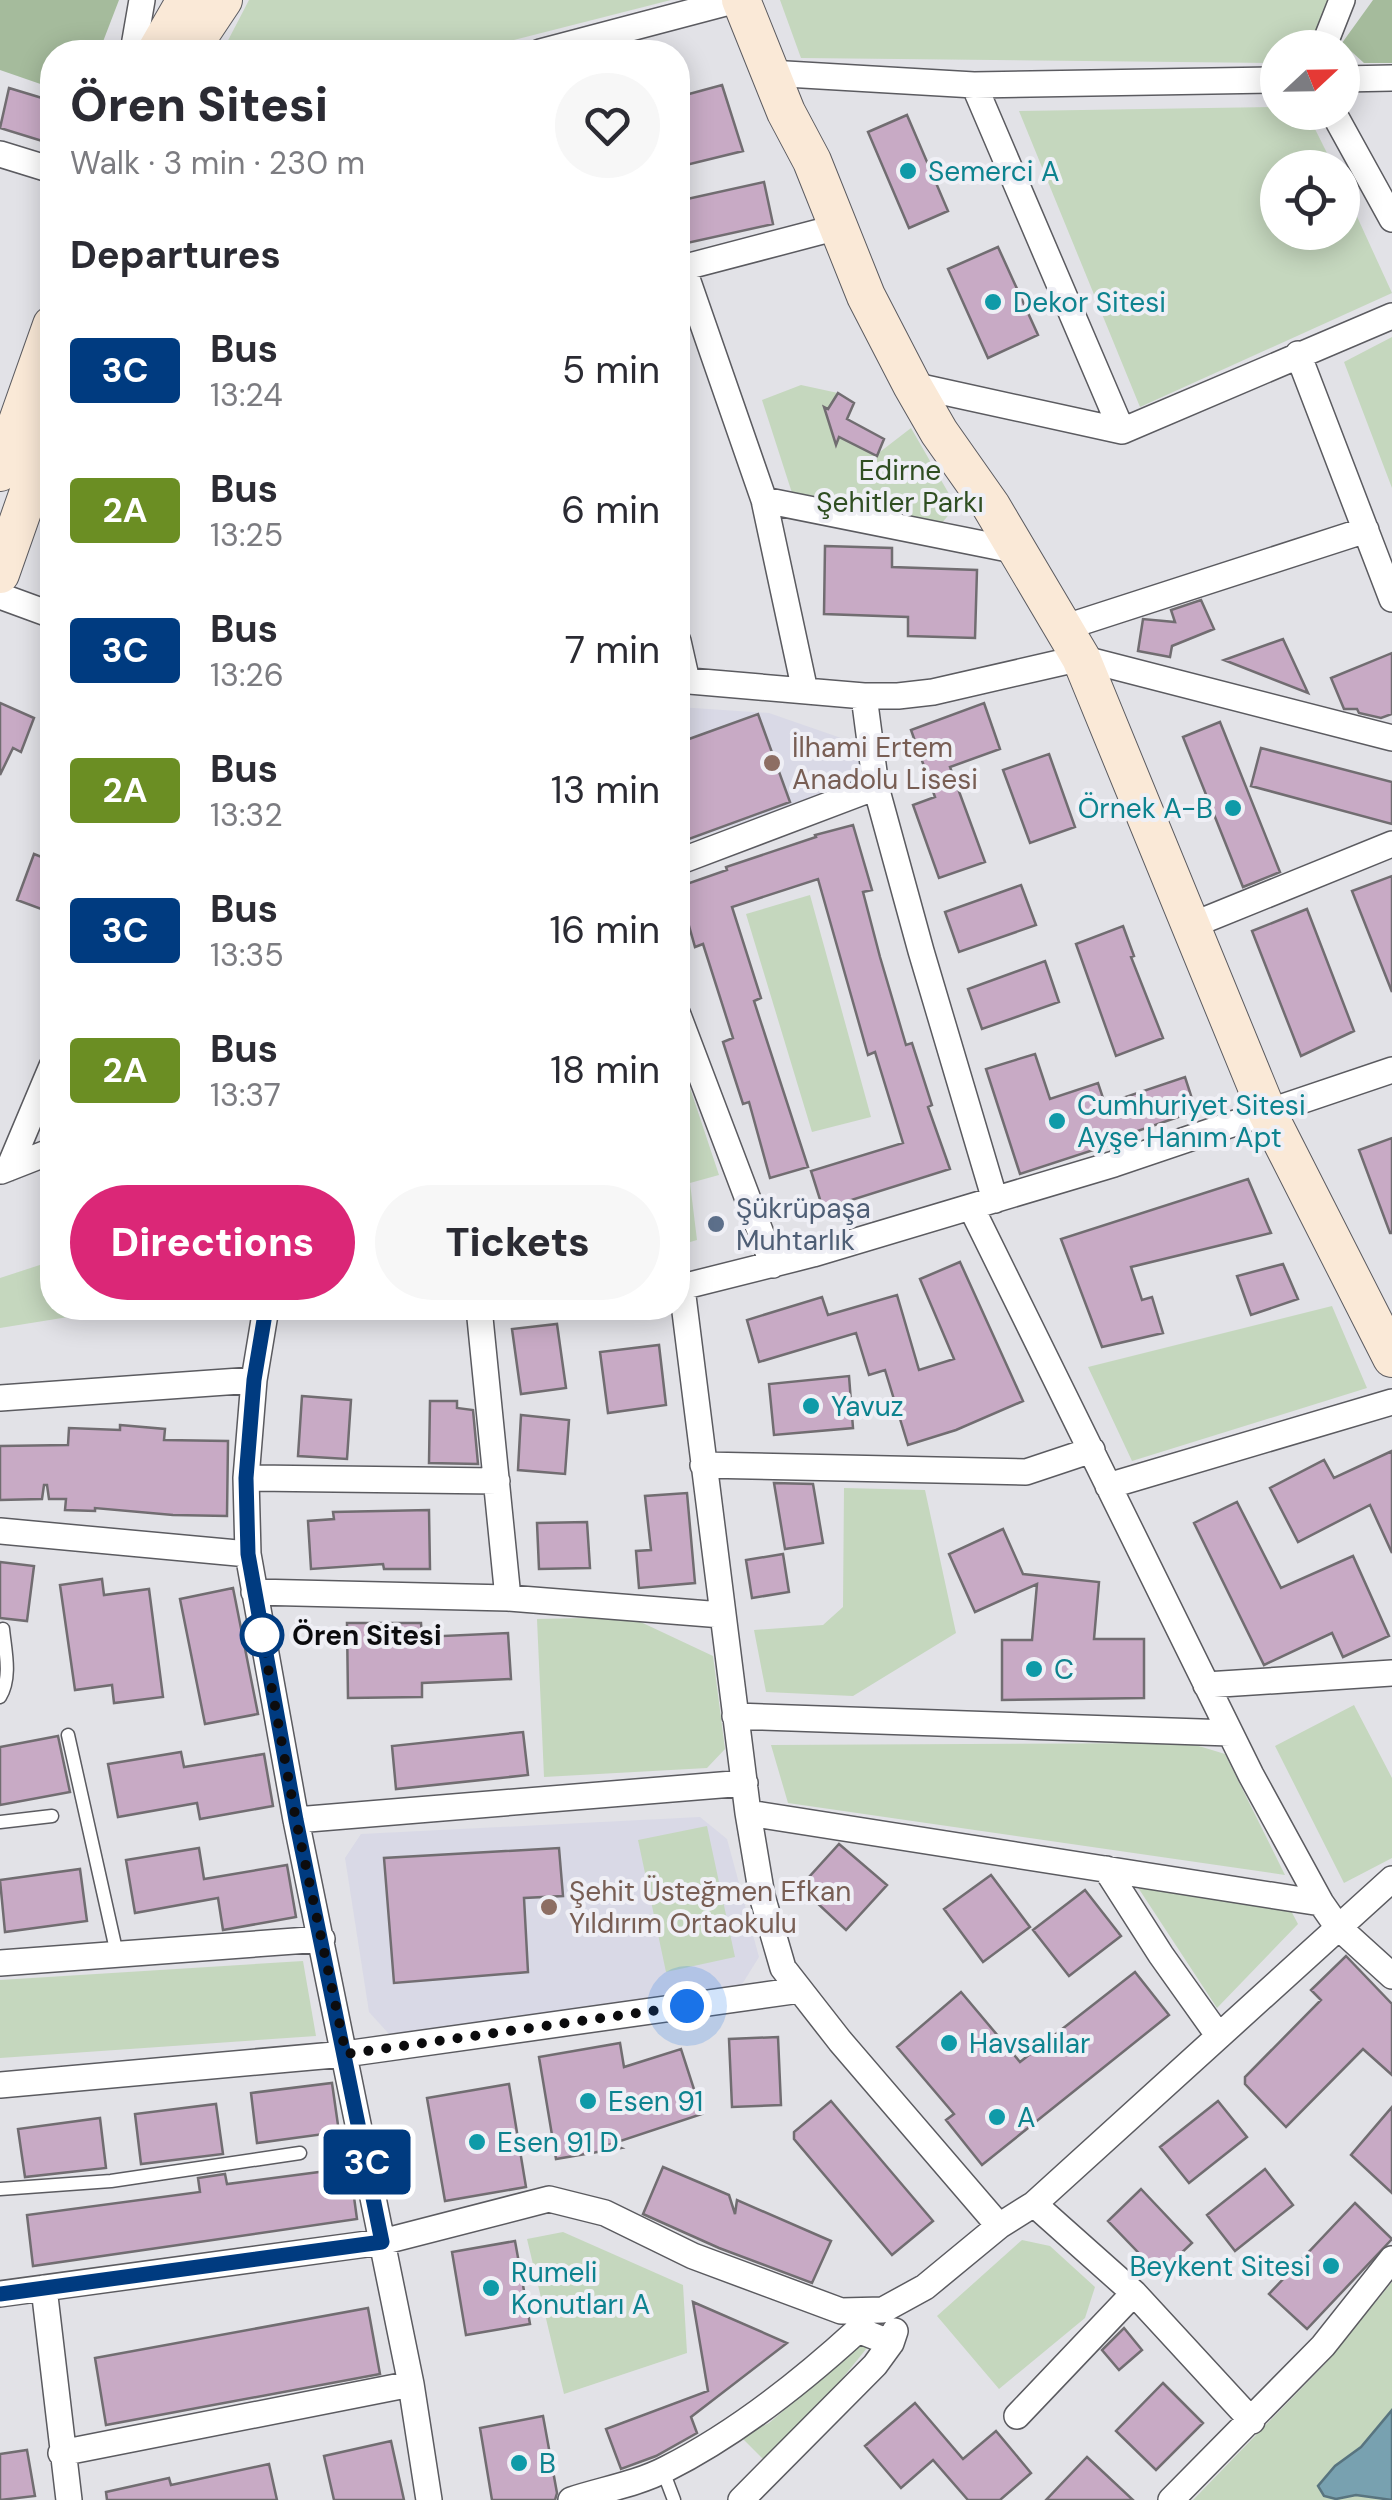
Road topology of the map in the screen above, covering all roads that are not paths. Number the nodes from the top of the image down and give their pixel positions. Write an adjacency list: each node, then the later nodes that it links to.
1 (142, 0): 7 (street)
2 (186, 0): 8 (main road)
3 (223, 0): 9 (main road)
4 (739, 0): 10 (street); 11 (main road)
5 (1342, 0): 6 (street)
6 (1330, 30)
7 (135, 40)
8 (163, 40)
9 (199, 40)
10 (586, 40)
11 (769, 73): 15 (street); 20 (main road)
12 (1392, 78): 13 (street)
13 (1360, 79)
14 (1260, 80): 15 (street)
15 (974, 85): 27 (street)
16 (1343, 130): 19 (street)
17 (0, 154): 18 (street)
18 (40, 166)
19 (1392, 219)
20 (838, 227): 21 (street); 26 (main road)
21 (690, 265)
22 (690, 296): 30 (street)
23 (1392, 316): 24 (street)
24 (1298, 354): 27 (street); 31 (street)
25 (40, 358): 29 (main road)
26 (912, 385): 27 (street); 32 (main road)
27 (1122, 431)
28 (40, 464): 33 (main road)
29 (0, 472)
30 (764, 500): 32 (street); 39 (street)
31 (1366, 530): 35 (street); 37 (street)
32 (1018, 550): 37 (main road)
33 (0, 574)
34 (0, 596): 36 (street)
35 (1392, 599)
36 (40, 611)
37 (1072, 643): 40 (street); 41 (street); 45 (main road)
38 (690, 682): 39 (street)
39 (805, 691): 40 (street)
40 (864, 696): 42 (street)
41 (1392, 738)
42 (876, 787): 44 (street); 52 (street)
43 (1392, 844): 45 (street)
44 (690, 857)
45 (1190, 926): 49 (main road)
46 (690, 1047): 53 (street)
47 (1392, 1070): 49 (street)
48 (40, 1092): 51 (street)
49 (1268, 1114): 52 (street); 58 (main road)
50 (40, 1156): 51 (street)
51 (4, 1170)
52 (983, 1204): 53 (street); 62 (street)
53 (773, 1265): 54 (street)
54 (690, 1286)
55 (264, 1320): 59 (street)
56 (480, 1320): 65 (street)
57 (684, 1320): 63 (street)
58 (1392, 1358)
59 (254, 1380): 60 (street); 64 (street)
60 (0, 1398)
61 (1392, 1402): 66 (street)
62 (1092, 1450): 63 (street); 66 (street)
63 (704, 1465): 71 (street)
64 (246, 1478): 65 (street); 68 (street)
65 (497, 1480): 70 (street)
66 (1108, 1486): 74 (street)
67 (0, 1531): 68 (street)
68 (248, 1554): 69 (street)
69 (254, 1592): 70 (street); 82 (street)
70 (508, 1598): 71 (street)
71 (722, 1615): 76 (street)
72 (4, 1628): 75 (lane)
73 (1392, 1673): 74 (street)
74 (1206, 1685): 77 (street)
75 (0, 1697)
76 (736, 1716): 77 (street); 79 (street)
77 (1230, 1732): 86 (street)
78 (68, 1735): 89 (lane)
79 (746, 1783): 80 (street); 82 (street)
80 (748, 1814): 84 (street); 92 (street)
81 (52, 1816): 83 (lane)
82 (296, 1820): 88 (street)
83 (0, 1822)
84 (1106, 1869): 86 (street); 93 (street)
85 (1392, 1878): 87 (street)
86 (1321, 1903): 87 (street)
87 (1337, 1926): 91 (street); 93 (street)
88 (322, 1938): 89 (street); 94 (street)
89 (117, 1954): 90 (street)
90 (0, 1963)
91 (1392, 1976)
92 (800, 1990): 94 (street); 99 (street)
93 (1218, 2035): 98 (street)
94 (346, 2054): 95 (street); 100 (street)
95 (0, 2085)
96 (300, 2154): 97 (lane)
97 (0, 2189)
98 (1034, 2204): 99 (street); 104 (street)
99 (998, 2226): 105 (street)
100 (382, 2242): 103 (street); 105 (street); 107 (street)
101 (1392, 2259): 109 (street)
102 (1, 2287): 103 (street)
103 (44, 2288): 110 (street)
104 (1134, 2292): 108 (street); 109 (street)
105 (883, 2310): 106 (street)
106 (892, 2343): 111 (street); 116 (street)
107 (411, 2384): 110 (street); 113 (street)
108 (1017, 2416)
109 (1252, 2421): 117 (street)
110 (61, 2452): 112 (street)
111 (662, 2471): 114 (street); 115 (lane)
112 (69, 2500)
113 (429, 2500)
114 (571, 2500)
115 (674, 2500)
116 (741, 2500)
117 (1171, 2500)

